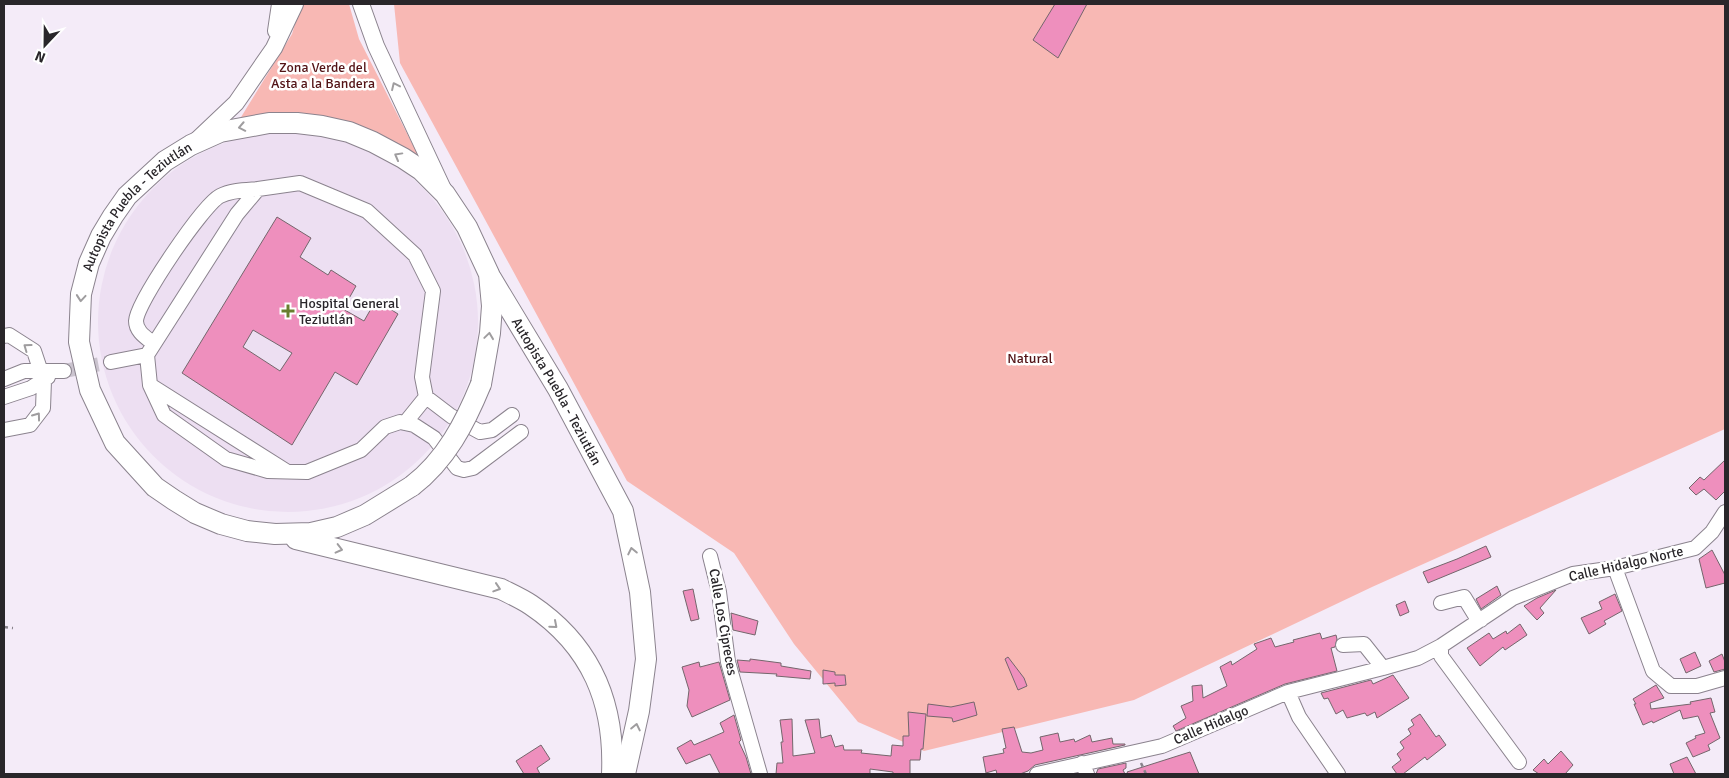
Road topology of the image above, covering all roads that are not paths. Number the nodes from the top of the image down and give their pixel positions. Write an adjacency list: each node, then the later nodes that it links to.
1 (280, 4): 6 (main road)
2 (295, 4): 6 (main road)
3 (361, 4): 5 (main road)
4 (372, 4): 5 (main road)
5 (376, 46): 9 (main road, one-way to 5)
6 (274, 48): 7 (main road)
7 (191, 145): 9 (highway, Autopista Puebla - Teziutlán, one-way to 7); 25 (highway, Autopista Puebla - Teziutlán, one-way to 25)
8 (258, 189): 12 (street); 12 (street); 18 (street)
9 (446, 194): 10 (highway, Autopista Puebla - Teziutlán)
10 (489, 274): 25 (highway, Autopista Puebla - Teziutlán, one-way to 10, bridge); 38 (highway, Autopista Puebla - Teziutlán, one-way to 10)
11 (4, 336): 14 (street, one-way to 11)
12 (151, 350): 13 (street); 16 (street)
13 (111, 362)
14 (51, 374): 15 (street); 17 (street); 21 (street, one-way to 14)
15 (4, 379)
16 (150, 385): 23 (street); 23 (street)
17 (4, 397)
18 (426, 397): 19 (street); 20 (street)
19 (512, 415)
20 (405, 423): 22 (street); 23 (street)
21 (4, 430)
22 (520, 432)
23 (287, 471)
24 (1725, 512): 27 (street, Calle Hidalgo Norte)
25 (275, 534): 37 (highway, Autopista Puebla - Teziutlán, one-way to 37)
26 (710, 556): 39 (street, Calle Los Cipreces)
27 (1615, 568): 29 (street, Calle Hidalgo Norte); 33 (street)
28 (1441, 603): 29 (street)
29 (1481, 620): 31 (street, Calle Hidalgo Norte)
30 (1343, 645): 32 (street)
31 (1440, 646): 32 (street, Calle Hidalgo Norte); 35 (street)
32 (1383, 668): 34 (street, Calle Hidalgo)
33 (1725, 678)
34 (1288, 692): 36 (street, Calle Hidalgo); 41 (street)
35 (1519, 762)
36 (1084, 768): 40 (street, Calle Hidalgo)
37 (612, 774)
38 (625, 774)
39 (760, 774)
40 (1037, 774)
41 (1338, 774)

